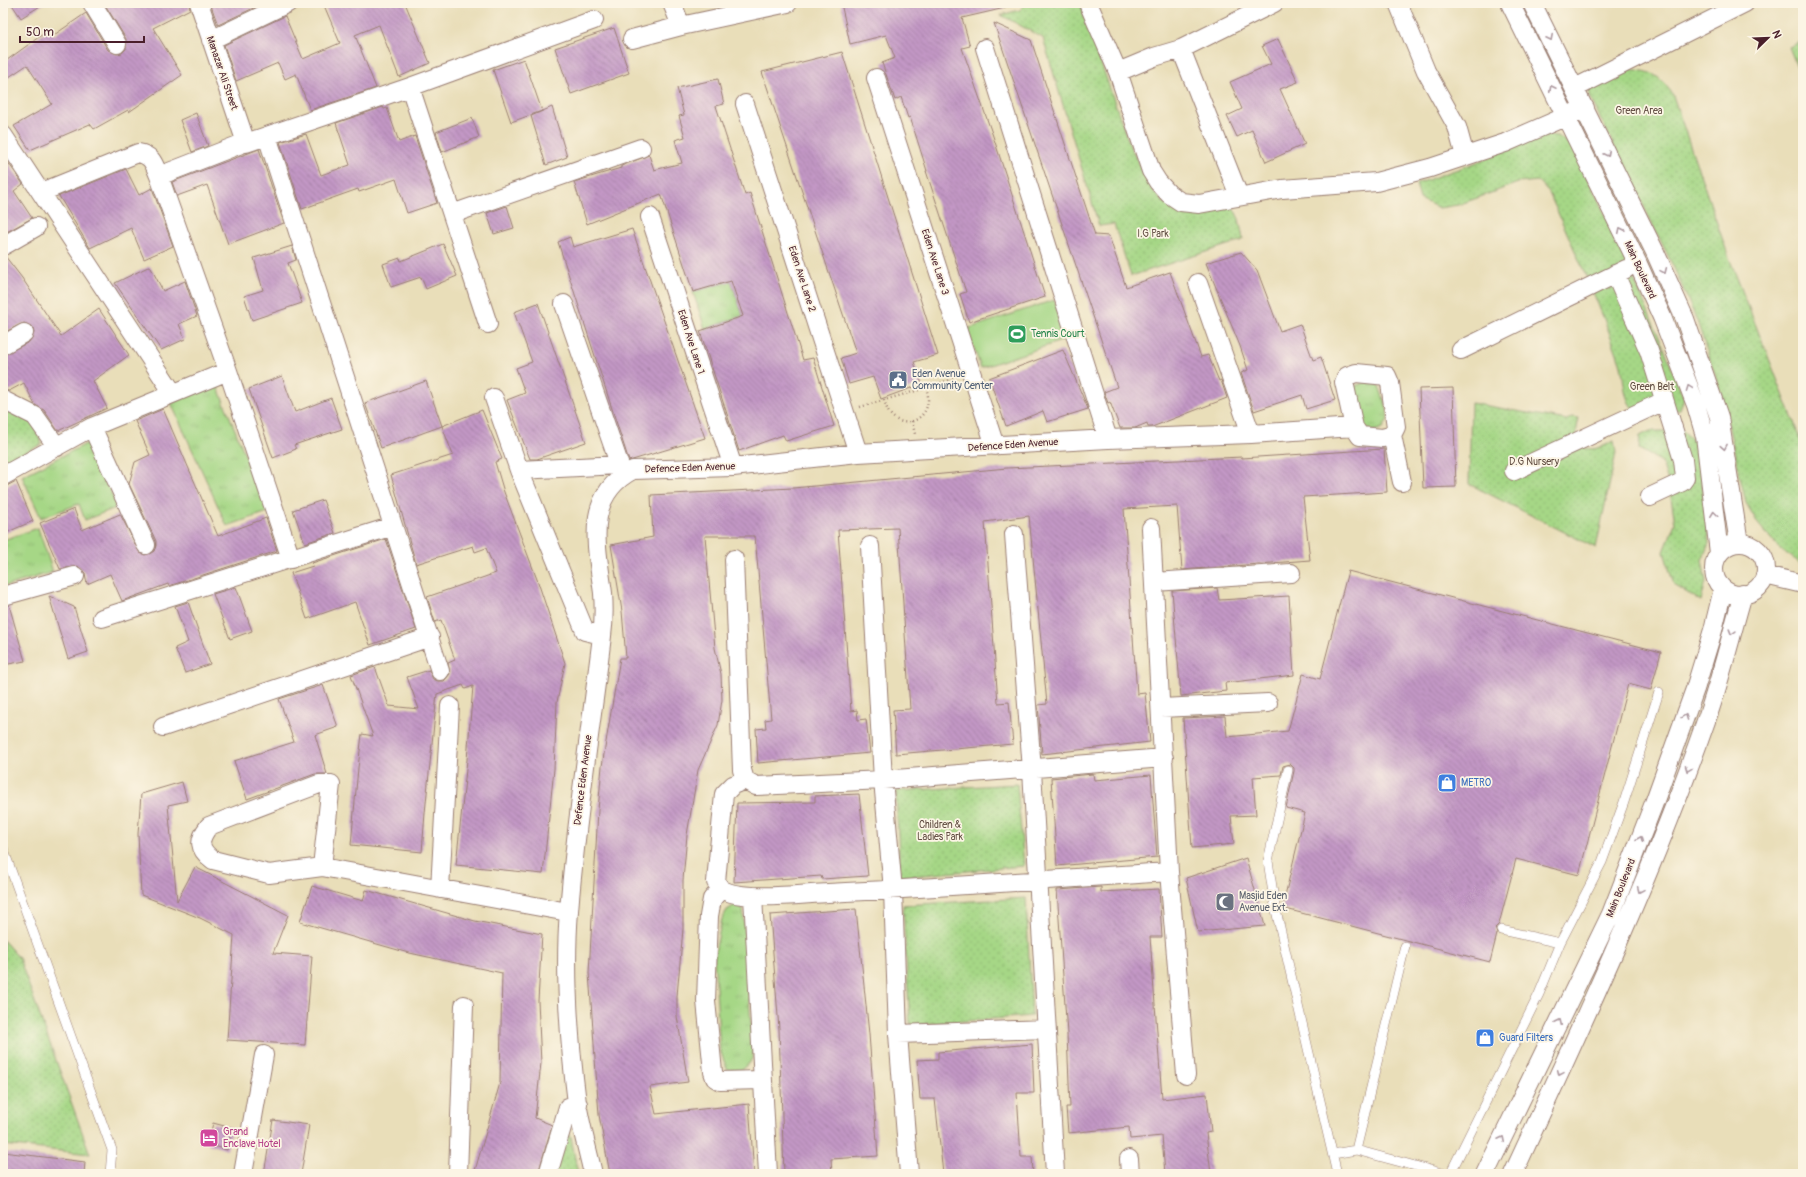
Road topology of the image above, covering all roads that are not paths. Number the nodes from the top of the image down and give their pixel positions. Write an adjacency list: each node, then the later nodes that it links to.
1 (92, 3): 16 (street)
2 (199, 3): 15 (street, Manazar Ali Street)
3 (288, 3): 15 (street)
4 (672, 3): 13 (street)
5 (788, 3): 13 (street)
6 (1088, 3): 19 (street)
7 (1274, 3): 18 (street)
8 (1398, 3): 30 (street)
9 (1510, 3): 25 (street, Main Boulevard, one-way to 9)
10 (1532, 3): 22 (street, Main Boulevard, one-way to 22)
11 (1745, 3): 22 (street)
12 (594, 20): 21 (street)
13 (681, 26): 14 (street)
14 (632, 39)
15 (211, 40): 28 (street, Manazar Ali Street)
16 (118, 44)
17 (985, 48): 58 (street)
18 (1181, 49): 19 (street); 33 (street)
19 (1118, 72): 33 (street)
20 (876, 78): 59 (street, Eden Ave Lane 3)
21 (410, 87): 27 (street); 34 (street)
22 (1575, 88): 24 (street, Main Boulevard)
23 (745, 104): 61 (street, Eden Ave Lane 2)
24 (1585, 108): 25 (street); 51 (street, Main Boulevard, one-way to 51)
25 (1566, 117): 30 (street); 38 (street, Main Boulevard, one-way to 25)
26 (3, 135): 32 (street)
27 (267, 136): 28 (street); 69 (street)
28 (246, 142): 31 (street)
29 (641, 148): 34 (street)
30 (1465, 156): 33 (street)
31 (159, 176): 32 (street); 46 (street)
32 (42, 192): 47 (street)
33 (1239, 196)
34 (452, 214): 42 (street)
35 (650, 217): 62 (street, Eden Ave Lane 1)
36 (36, 227): 37 (street)
37 (3, 246)
38 (1638, 264): 39 (street); 52 (street, Main Boulevard, one-way to 38)
39 (1615, 274): 45 (street); 50 (street)
40 (1198, 283): 56 (street)
41 (564, 304): 64 (street)
42 (488, 324)
43 (24, 333): 44 (street)
44 (3, 345)
45 (1460, 350)
46 (228, 371): 47 (street); 76 (street)
47 (173, 393): 53 (street)
48 (494, 398): 63 (street)
49 (3, 400): 60 (street)
50 (1664, 401): 55 (street); 65 (street)
51 (1719, 417): 52 (street); 72 (street, Main Boulevard, one-way to 72)
52 (1701, 421): 55 (street); 75 (street, Main Boulevard, one-way to 52)
53 (92, 427): 60 (street); 73 (street)
54 (1354, 427): 56 (street, Defence Eden Avenue); 57 (street); 57 (street)
55 (1672, 427): 68 (street)
56 (1251, 434): 58 (street, Defence Eden Avenue)
57 (1392, 435): 67 (street)
58 (1108, 439): 59 (street, Defence Eden Avenue)
59 (995, 446): 61 (street, Defence Eden Avenue)
60 (57, 447): 66 (street)
61 (858, 453): 62 (street, Defence Eden Avenue)
62 (732, 467): 64 (street, Defence Eden Avenue)
63 (519, 470): 64 (street); 87 (street)
64 (621, 470): 87 (street, Defence Eden Avenue)
65 (1514, 471)
66 (3, 476)
67 (1402, 482)
68 (1650, 497)
69 (393, 526): 76 (street); 88 (street)
70 (1150, 528): 81 (street)
71 (1014, 534): 96 (street)
72 (1739, 543): 75 (street); 79 (street)
73 (146, 545)
74 (870, 546): 99 (street)
75 (1718, 553): 83 (street)
76 (291, 559): 86 (street)
77 (734, 559): 98 (street)
78 (1291, 572): 81 (street)
79 (1765, 575): 82 (street); 84 (street)
80 (74, 576): 85 (street)
81 (1154, 582): 93 (street)
82 (1803, 584)
83 (1723, 588): 84 (street); 133 (street, Main Boulevard, one-way to 83)
84 (1743, 594): 134 (street, Main Boulevard, one-way to 134)
85 (3, 596)
86 (102, 618)
87 (602, 635): 108 (street, Defence Eden Avenue)
88 (430, 637): 89 (street); 94 (street)
89 (440, 671)
90 (1659, 692): 110 (lane)
91 (1268, 703): 93 (street)
92 (450, 706): 104 (street)
93 (1161, 708): 95 (street)
94 (163, 727)
95 (1164, 758): 96 (street); 102 (street)
96 (1032, 770): 99 (street); 103 (street)
97 (1288, 770): 120 (lane)
98 (745, 780): 99 (street); 105 (street)
99 (883, 780): 106 (street)
100 (3, 848): 122 (lane)
101 (322, 867): 101 (street); 104 (street)
102 (1169, 872): 103 (street); 116 (street)
103 (1038, 880): 106 (street); 113 (street)
104 (440, 889): 108 (street)
105 (720, 889): 107 (street); 117 (street)
106 (893, 890): 107 (street); 114 (street)
107 (753, 896): 117 (street)
108 (568, 912): 118 (street, Defence Eden Avenue)
109 (1501, 930): 110 (lane)
110 (1560, 943): 132 (lane)
111 (1405, 946): 119 (lane)
112 (464, 1005): 124 (street)
113 (1046, 1029): 114 (street); 129 (street)
114 (898, 1034): 121 (street)
115 (264, 1055): 123 (street)
116 (1186, 1075)
117 (762, 1080): 127 (street)
118 (578, 1104): 125 (street); 126 (street, Defence Eden Avenue)
119 (1356, 1150): 120 (lane); 131 (lane)
120 (1333, 1154): 130 (lane)
121 (909, 1167): 128 (street)
122 (110, 1174)
123 (244, 1174)
124 (458, 1174)
125 (548, 1174)
126 (593, 1174)
127 (768, 1174)
128 (896, 1174)
129 (1055, 1174)
130 (1337, 1174)
131 (1445, 1174)
132 (1450, 1174)
133 (1485, 1174)
134 (1513, 1174)

